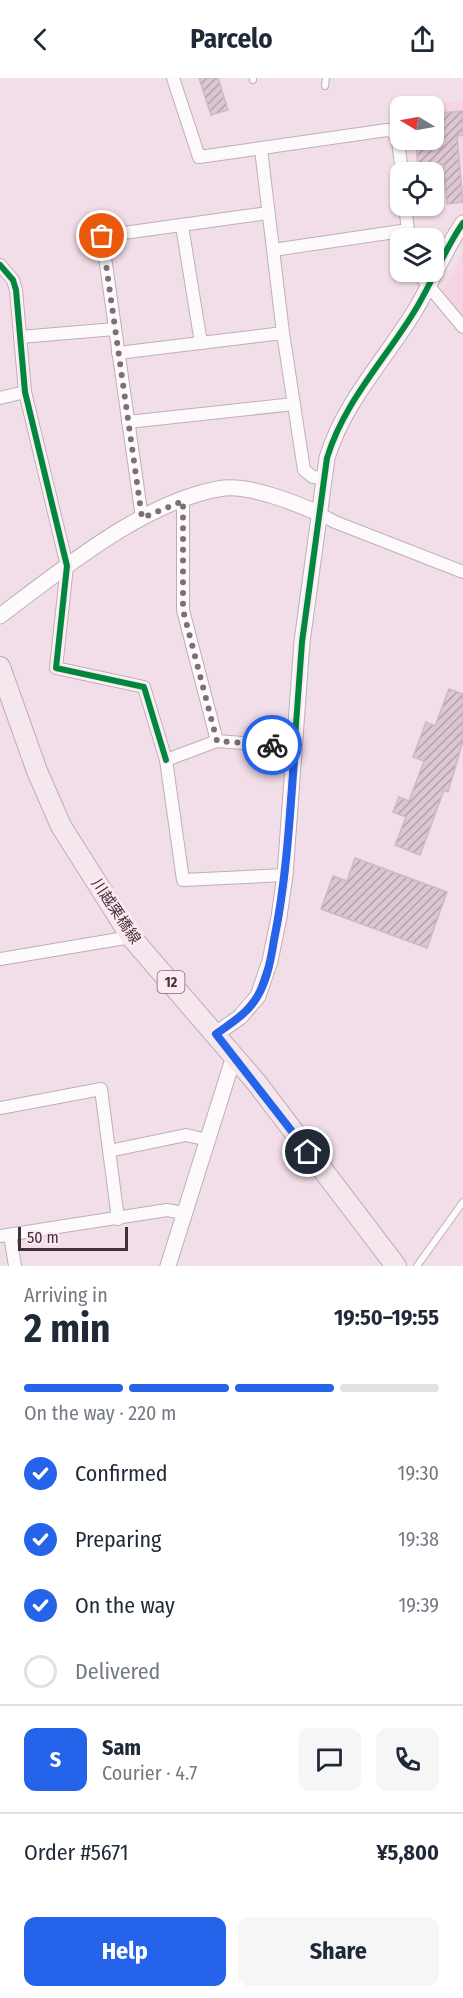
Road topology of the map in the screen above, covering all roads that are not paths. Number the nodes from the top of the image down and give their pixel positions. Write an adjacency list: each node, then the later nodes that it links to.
1 (173, 78): 2 (street)
2 (261, 149): 3 (street); 4 (street)
3 (401, 162)
4 (268, 213): 6 (street); 8 (street)
5 (463, 224): 13 (street)
6 (182, 226): 15 (street); 18 (street)
7 (390, 236): 8 (street)
8 (273, 250): 16 (street)
9 (0, 264): 10 (street)
10 (13, 280): 12 (street); 17 (street)
11 (424, 282): 13 (street)
12 (0, 285)
13 (429, 288): 14 (street); 24 (street)
14 (463, 327)
15 (115, 329): 17 (street); 19 (street)
16 (283, 333): 18 (street); 22 (street)
17 (20, 337): 20 (street)
18 (201, 343): 19 (street)
19 (118, 353): 23 (street)
20 (25, 392): 21 (street); 28 (street)
21 (0, 399)
22 (294, 404): 23 (street); 24 (street)
23 (128, 422): 27 (street)
24 (324, 478): 26 (street)
25 (183, 501): 26 (street); 27 (street); 32 (street)
26 (320, 514): 29 (street); 33 (street)
27 (142, 518): 28 (street)
28 (67, 566): 30 (street); 34 (street)
29 (463, 572)
30 (0, 616)
31 (0, 667): 36 (main road, 川越栗橋線 / 12)
32 (217, 741): 33 (street); 34 (street)
33 (295, 747): 35 (street)
34 (166, 760): 35 (street)
35 (285, 876): 38 (street)
36 (131, 937): 37 (street); 38 (main road, 川越栗橋線 / 12)
37 (0, 959)
38 (216, 1034): 39 (main road, 川越栗橋線 / 12)
39 (234, 1056): 41 (street); 49 (main road, 川越栗橋線 / 12)
40 (0, 1108): 42 (street)
41 (207, 1140): 42 (street); 44 (street)
42 (109, 1151): 45 (street)
43 (463, 1202): 50 (lane)
44 (183, 1213): 45 (street); 48 (street)
45 (118, 1219): 46 (street)
46 (5, 1235): 47 (street)
47 (15, 1266)
48 (168, 1266)
49 (396, 1266)
50 (417, 1266)

